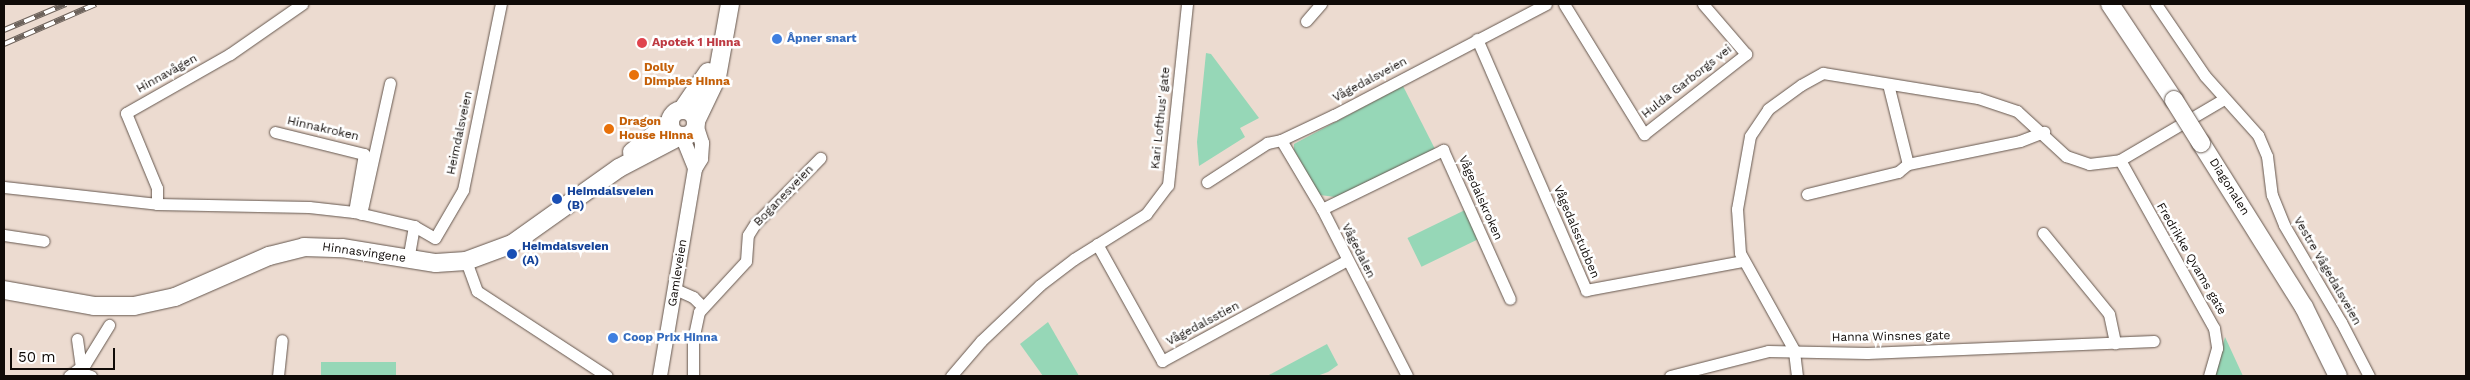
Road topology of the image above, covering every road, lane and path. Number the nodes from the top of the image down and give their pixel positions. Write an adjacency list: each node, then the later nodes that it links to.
1 (302, 4): 29 (street, Hinnavågen)
2 (501, 4): 32 (street, Heimdalsveien)
3 (730, 4): 13 (main road)
4 (1187, 4): 36 (street, Kari Lofthus' gate)
5 (1321, 4): 11 (street)
6 (1546, 4): 12 (street, Vågedalsveien)
7 (1564, 4): 8 (street, Hulda Garborgs vei)
8 (1704, 4)
9 (2110, 4): 62 (main road, Diagonalen, bridge)
10 (2156, 4): 16 (street, Vestre Vågedalsveien)
11 (1306, 21)
12 (1477, 39): 21 (street, Vågedalsveien); 40 (street, Vågedalsstubben)
13 (720, 52): 17 (main road); 18 (main road)
14 (390, 83): 31 (street)
15 (1888, 84): 20 (street); 24 (street); 40 (street)
16 (2224, 99): 23 (street); 63 (street, Vestre Vågedalsveien)
17 (696, 123): 18 (main road, Hinnasvingene); 25 (street, Gamleveien)
18 (678, 126): 25 (street); 39 (main road, Hinnasvingene)
19 (275, 132): 31 (street, Hinnakroken)
20 (2044, 132): 23 (street); 24 (street)
21 (1281, 140): 26 (street, Vågedalsveien); 30 (street, Vågedalen)
22 (820, 158): 44 (street, Boganesveien)
23 (2120, 160): 61 (street, Fredrikke Qvams gate)
24 (1908, 164): 28 (street)
25 (695, 169): 41 (street, Gamleveien)
26 (1207, 182)
27 (4, 187): 29 (street)
28 (1807, 194)
29 (158, 204): 31 (street)
30 (1322, 209): 38 (street, Vågedalen); 43 (street, Vågedalskroken)
31 (357, 213): 32 (street)
32 (414, 226): 37 (street)
33 (2043, 233): 49 (street)
34 (4, 235): 35 (street)
35 (44, 241)
36 (1097, 244): 38 (street, Vågedalsstien); 57 (street, Kari Lofthus' gate)
37 (408, 259): 39 (main road, Hinnasvingene); 42 (main road, Hinnasvingene)
38 (1347, 260): 58 (street, Vågedalen)
39 (466, 261): 54 (street)
40 (1743, 261): 50 (street)
41 (675, 289): 44 (street); 55 (street, Gamleveien)
42 (4, 290)
43 (1510, 299)
44 (703, 307): 56 (street, Boganesveien)
45 (109, 325): 51 (street)
46 (77, 339): 51 (street)
47 (282, 340): 53 (street)
48 (2154, 341): 49 (street, Hanna Winsnes gate)
49 (2115, 343): 50 (street, Hanna Winsnes gate)
50 (1794, 350): 59 (street, Hanna Winsnes gate); 60 (street)
51 (76, 371): 52 (street)
52 (91, 376)
53 (278, 376)
54 (607, 376)
55 (660, 376)
56 (693, 376)
57 (951, 376)
58 (1407, 376)
59 (1670, 376)
60 (1797, 376)
61 (2209, 376)
62 (2338, 376)
63 (2369, 376)

